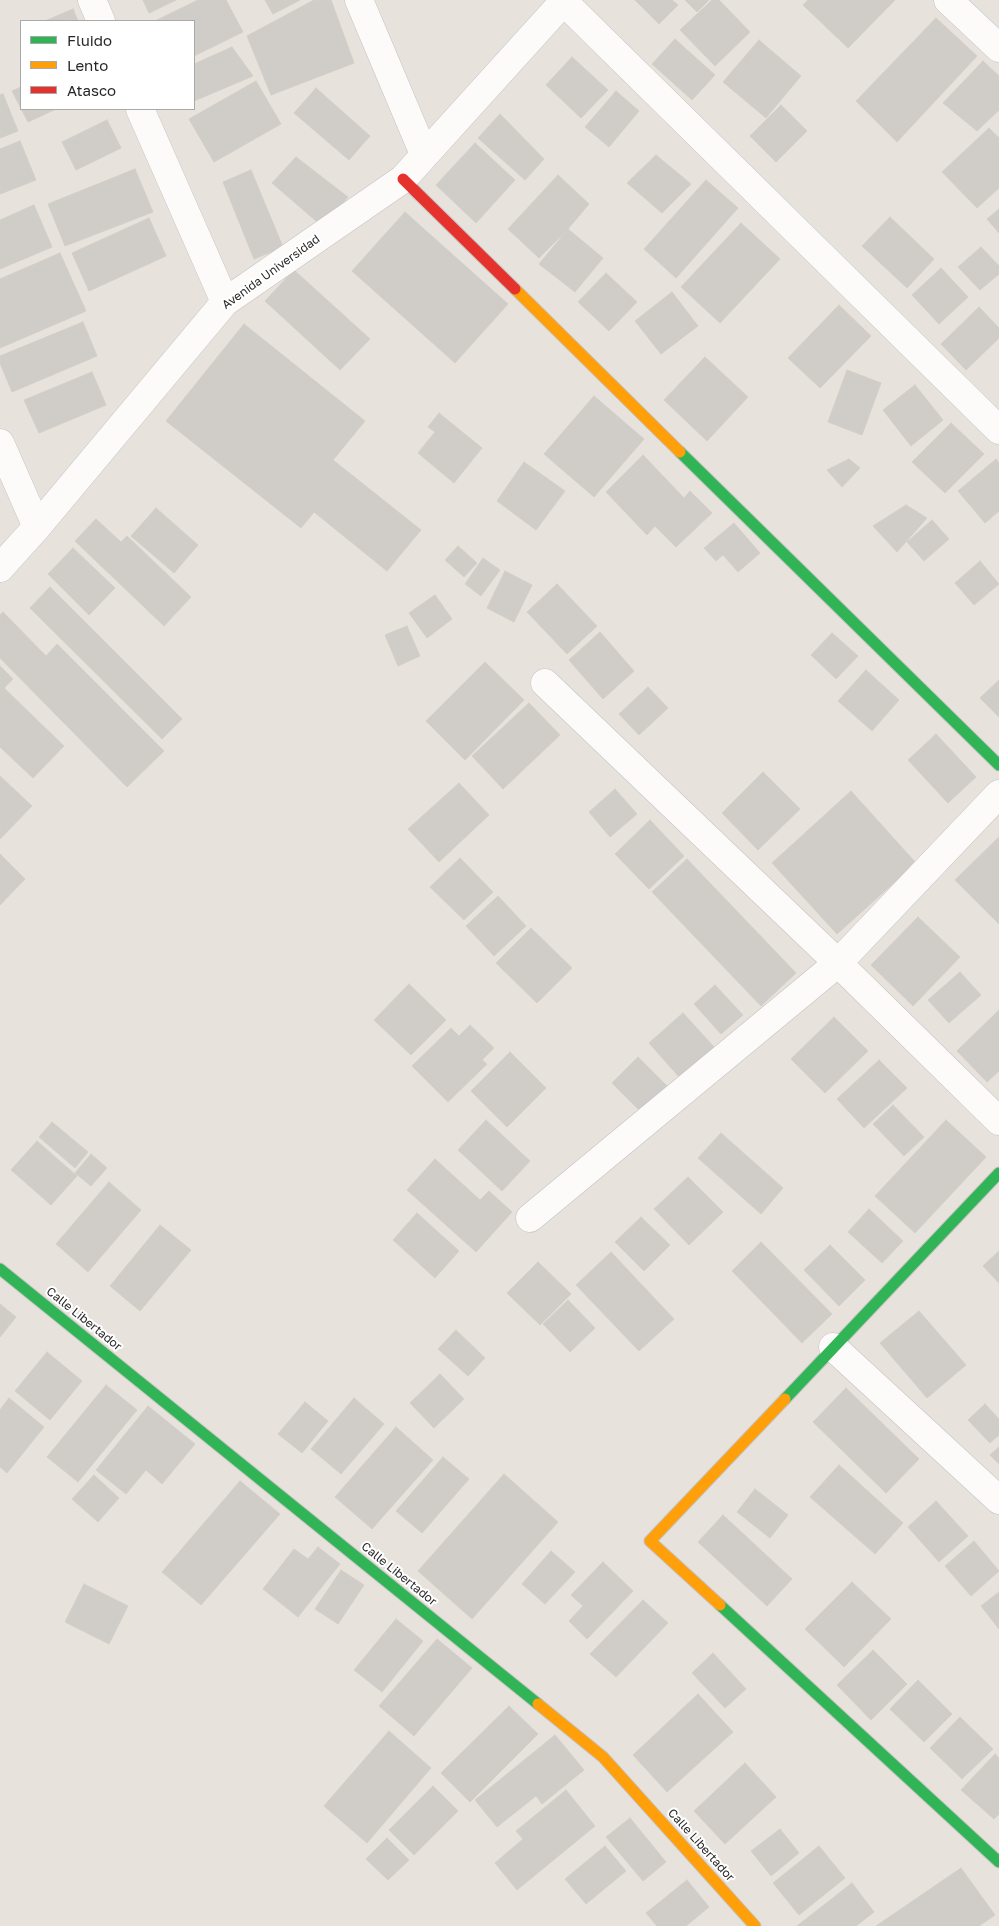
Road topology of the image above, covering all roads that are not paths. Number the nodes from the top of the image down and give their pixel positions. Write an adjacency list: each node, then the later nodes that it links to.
1 (92, 0): 5 (street)
2 (359, 0): 8 (street)
3 (948, 0): 6 (street)
4 (563, 1): 8 (street, Avenida Universidad); 11 (street)
5 (101, 20)
6 (999, 48)
7 (140, 110): 10 (street)
8 (424, 154): 9 (street, Avenida Universidad)
9 (403, 179): 10 (street, Avenida Universidad); 16 (street)
10 (224, 302): 13 (street, Avenida Universidad)
11 (999, 430)
12 (0, 443): 13 (street)
13 (37, 527): 14 (street, Avenida Universidad)
14 (0, 568)
15 (545, 683): 18 (street)
16 (999, 765)
17 (999, 794): 18 (street)
18 (838, 963): 19 (street); 21 (street)
19 (999, 1121)
20 (999, 1173): 23 (street)
21 (530, 1218)
22 (0, 1269): 26 (street, Calle Libertador)
23 (833, 1347): 24 (street); 25 (street)
24 (999, 1500)
25 (999, 1862)
26 (755, 1926)

